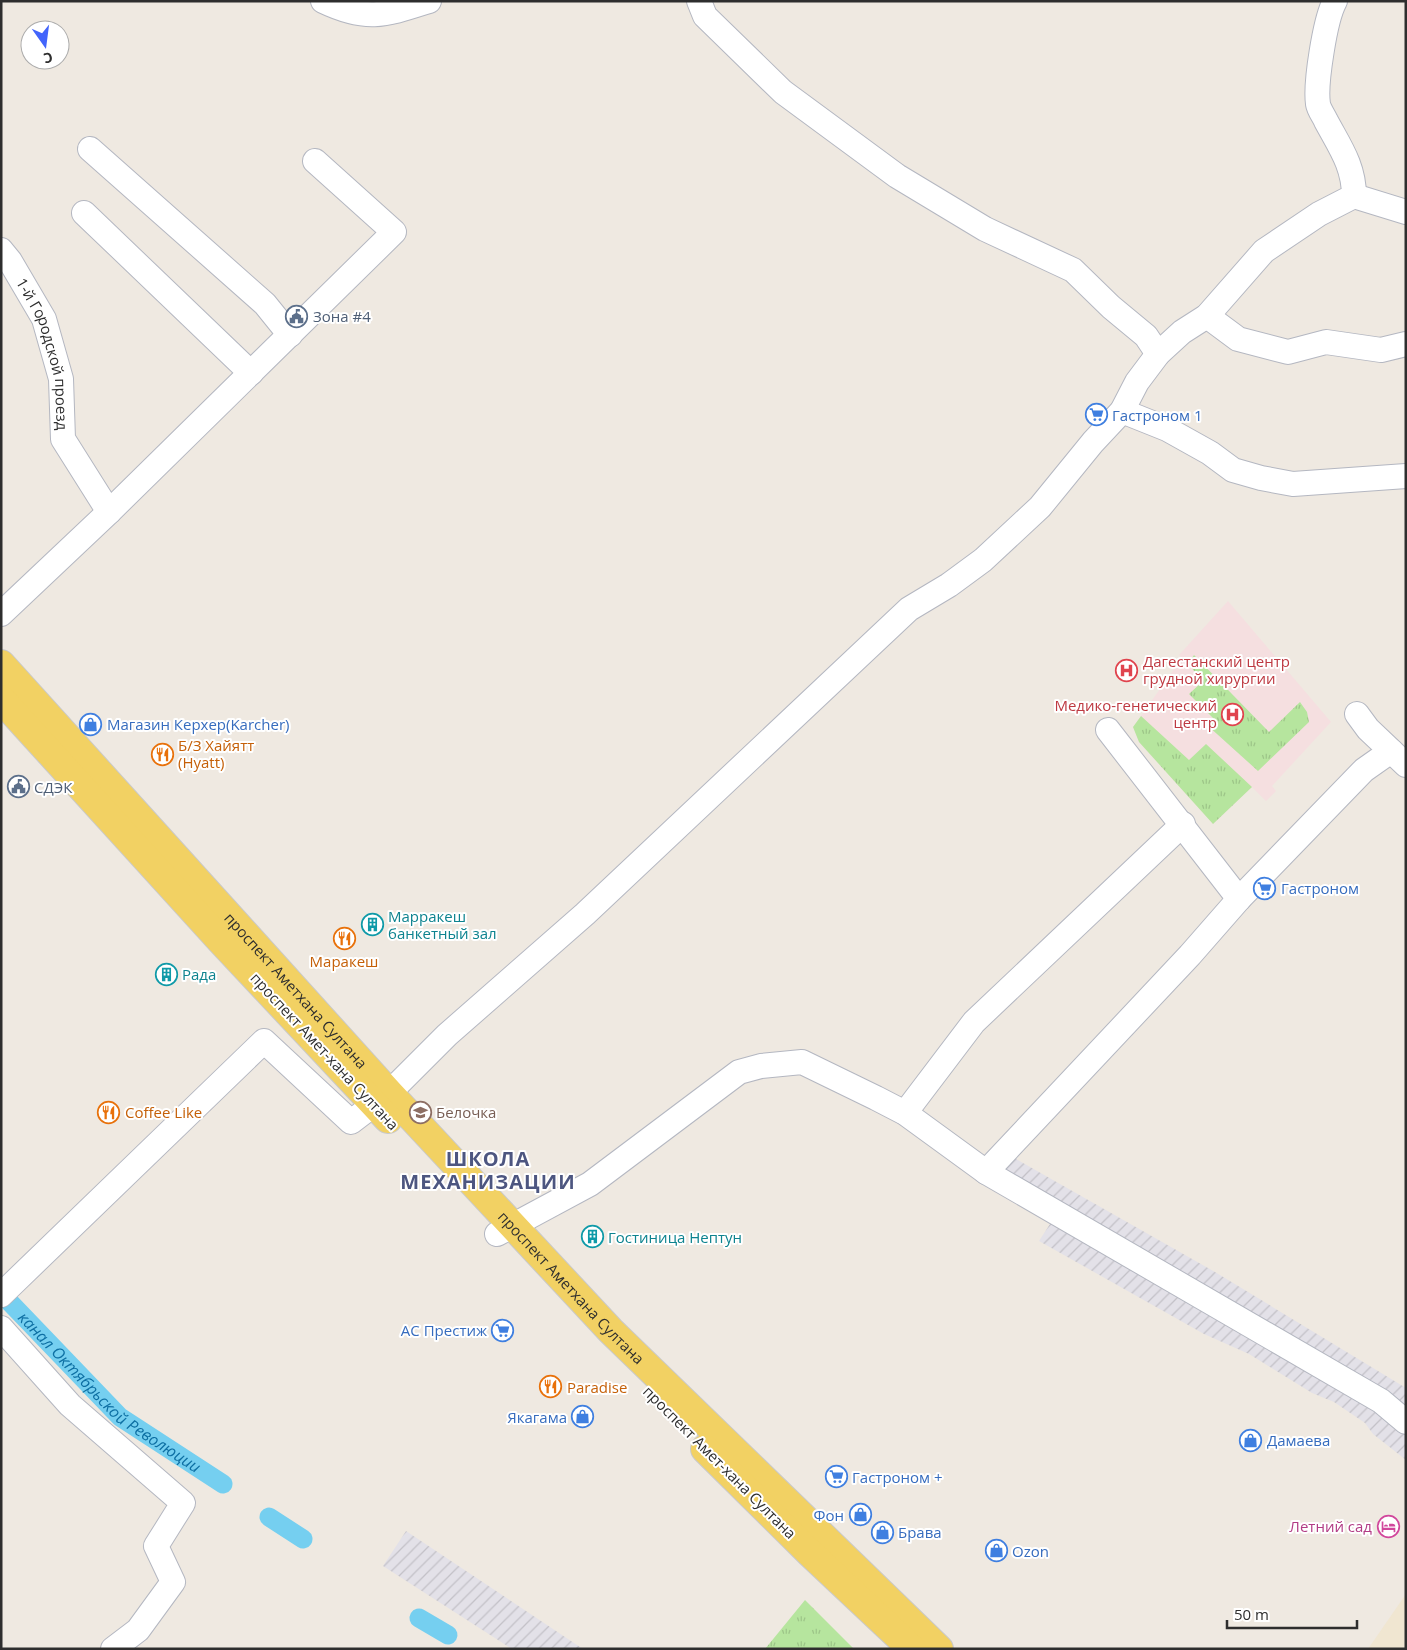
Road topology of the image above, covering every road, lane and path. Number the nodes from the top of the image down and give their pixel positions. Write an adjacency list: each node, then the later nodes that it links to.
1 (323, 1): 2 (street)
2 (429, 1)
3 (699, 1): 14 (street)
4 (1335, 1): 7 (street)
5 (90, 149): 12 (street)
6 (315, 161): 12 (street)
7 (1354, 196): 8 (street); 11 (street)
8 (1406, 212)
9 (84, 213): 15 (street)
10 (1, 250): 18 (street, 1-й Городской проезд)
11 (1207, 316): 13 (street); 14 (street)
12 (290, 335): 15 (street)
13 (1406, 344)
14 (1158, 354): 16 (street)
15 (251, 373): 18 (street)
16 (1122, 411): 17 (street); 27 (street)
17 (1406, 476)
18 (109, 512): 19 (street)
19 (1, 614)
20 (1, 664): 27 (main road, проспект Аметхана Султана)
21 (1, 699): 27 (main road, проспект Амет-хана Султана)
22 (1357, 714): 24 (street)
23 (1108, 730): 25 (street)
24 (1398, 758): 26 (street)
25 (1183, 824): 26 (street); 28 (street)
26 (1239, 899): 29 (street)
27 (381, 1099): 30 (main road, проспект Аметхана Султана); 31 (street)
28 (905, 1113): 29 (street); 30 (street)
29 (986, 1172): 33 (street)
30 (505, 1229): 35 (main road, проспект Амет-хана Султана); 36 (main road, проспект Аметхана Султана)
31 (1, 1295)
32 (1, 1328): 34 (street)
33 (1406, 1422)
34 (112, 1649)
35 (912, 1649)
36 (939, 1649)

